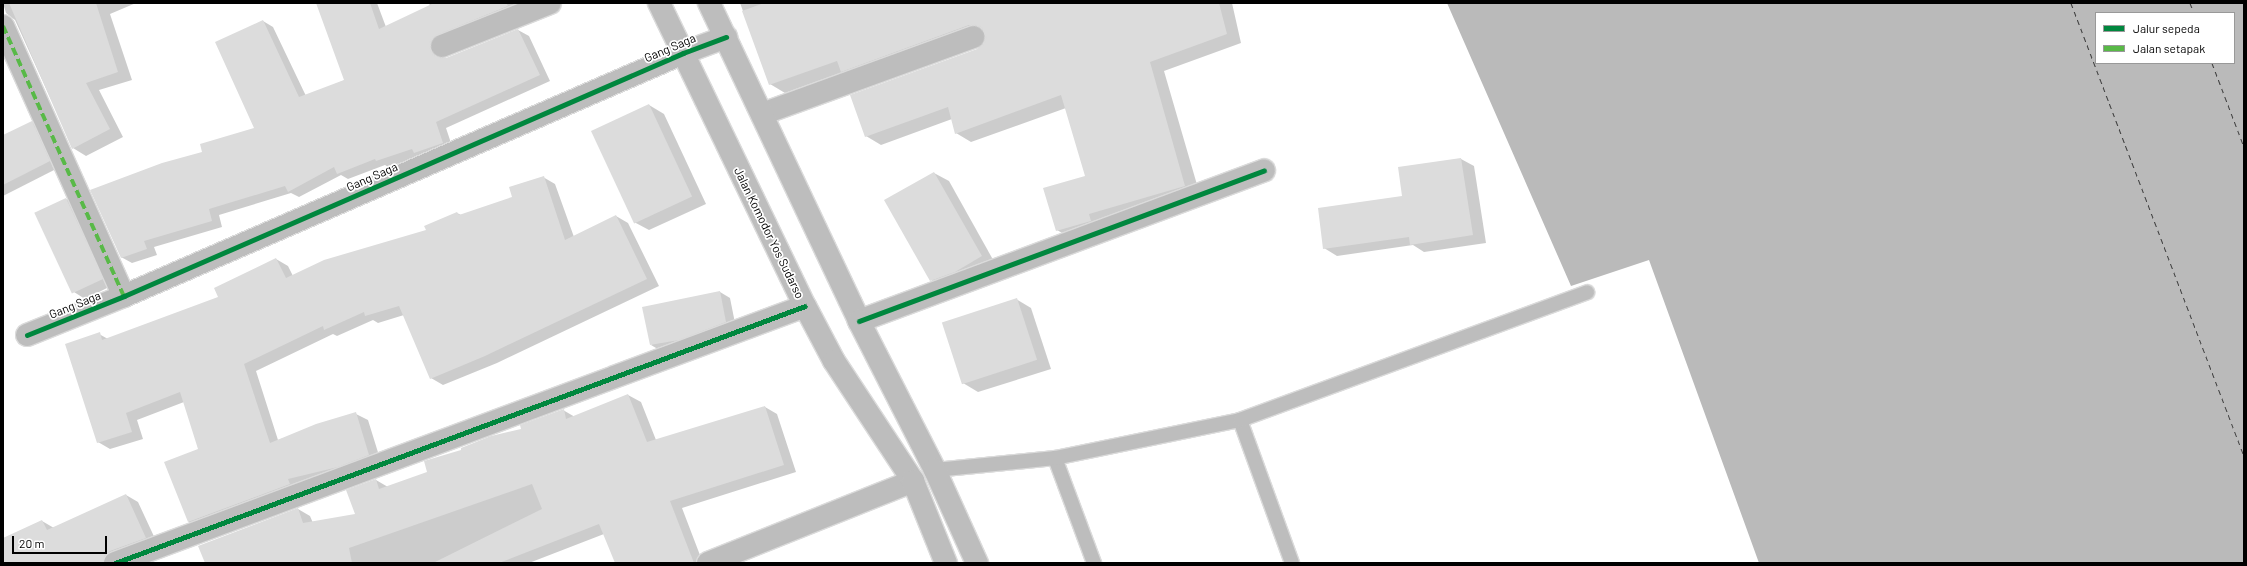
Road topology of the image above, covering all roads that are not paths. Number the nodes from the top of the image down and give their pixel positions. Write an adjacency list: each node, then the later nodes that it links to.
1 (550, 3): 7 (main road)
2 (659, 3): 8 (main road, Jalan Komodor Yos Sudarso)
3 (714, 4): 5 (main road)
4 (3, 26): 12 (main road)
5 (726, 37): 8 (main road, Gang Saga); 9 (main road)
6 (973, 37): 9 (main road)
7 (442, 46)
8 (683, 53): 12 (main road, Gang Saga); 13 (main road, Jalan Komodor Yos Sudarso)
9 (762, 114): 14 (main road)
10 (1264, 170): 14 (main road)
11 (1587, 292): 16 (lane)
12 (124, 296): 15 (main road, Gang Saga)
13 (805, 306): 19 (main road, Jalan Komodor Yos Sudarso); 20 (main road)
14 (859, 321): 18 (main road)
15 (27, 335)
16 (1240, 420): 17 (lane); 25 (lane)
17 (1055, 458): 18 (lane); 24 (lane)
18 (935, 470): 23 (main road)
19 (913, 481): 21 (main road); 22 (main road, Jalan Komodor Yos Sudarso)
20 (115, 563)
21 (708, 563)
22 (946, 563)
23 (977, 563)
24 (1094, 563)
25 (1292, 563)

